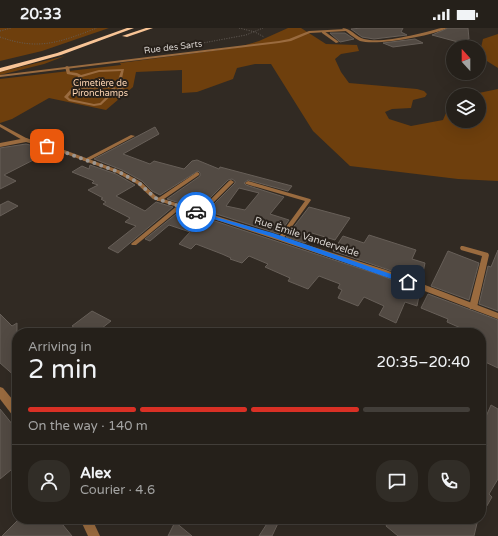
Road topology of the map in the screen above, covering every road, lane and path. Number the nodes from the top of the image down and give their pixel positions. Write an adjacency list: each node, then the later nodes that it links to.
1 (11, 28): 11 (path)
2 (97, 28): 14 (path)
3 (122, 28): 17 (highway)
4 (132, 28): 16 (highway)
5 (150, 28): 16 (highway)
6 (239, 28): 7 (path)
7 (263, 28)
8 (421, 28): 13 (street)
9 (444, 28): 13 (street)
10 (345, 29): 12 (street, Rue des Sarts); 13 (street)
11 (0, 31)
12 (323, 32): 15 (lane); 18 (street, Rue des Sarts)
13 (429, 32)
14 (0, 37)
15 (337, 42)
16 (59, 54): 17 (highway)
17 (1, 67)
18 (67, 67): 19 (street, Rue des Sarts); 20 (lane)
19 (0, 76)
20 (80, 76): 21 (lane); 22 (lane)
21 (119, 84): 23 (lane); 23 (lane)
22 (74, 88): 23 (lane); 23 (lane)
23 (114, 88)
24 (0, 125): 26 (lane)
25 (133, 136): 28 (lane)
26 (26, 140): 27 (street, Rue Émile Vandervelde); 28 (street, Rue Émile Vandervelde)
27 (0, 145)
28 (86, 160): 32 (street, Rue Émile Vandervelde)
29 (198, 174): 32 (lane)
30 (232, 182): 34 (lane)
31 (248, 183): 35 (lane)
32 (159, 200): 33 (street, Rue Émile Vandervelde)
33 (179, 207): 34 (street, Rue Émile Vandervelde); 36 (lane)
34 (200, 213): 35 (street, Rue Émile Vandervelde)
35 (281, 238): 38 (street, Rue Émile Vandervelde)
36 (134, 244)
37 (463, 248): 38 (lane)
38 (473, 306): 39 (street, Rue Émile Vandervelde)
39 (498, 316)
40 (0, 391): 41 (street)
41 (12, 407)
42 (88, 524): 43 (street)
43 (94, 536)

